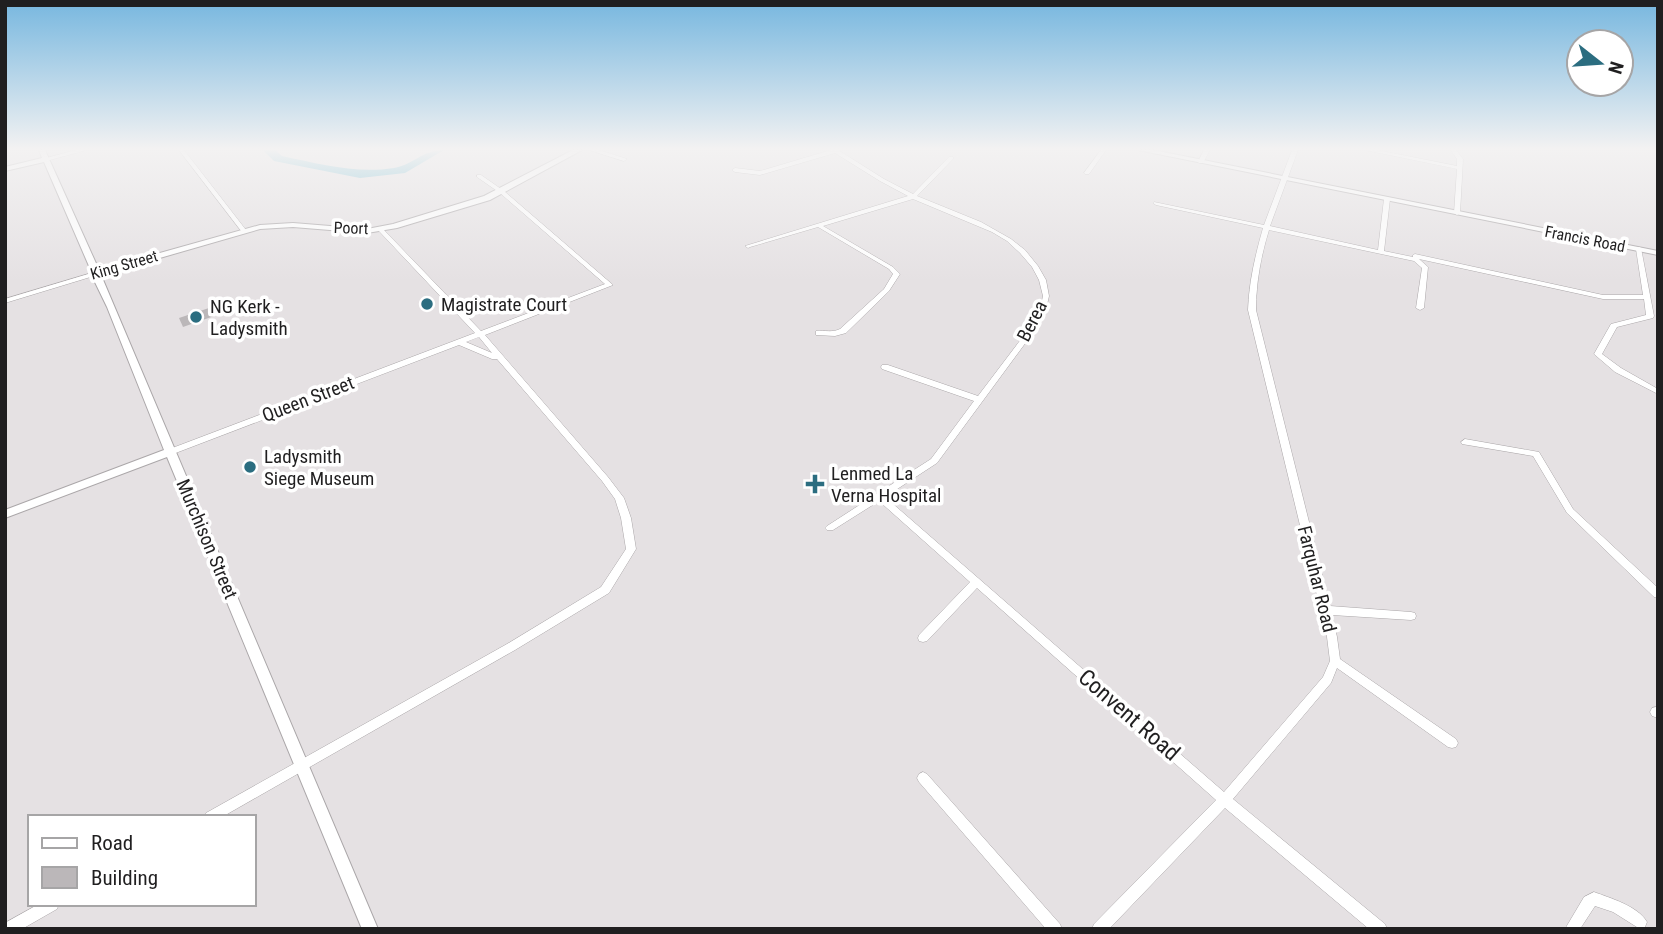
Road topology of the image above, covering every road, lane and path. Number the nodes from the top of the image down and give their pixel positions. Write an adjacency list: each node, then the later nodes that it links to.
1 (61, 194): 22 (street, Murchison Street)
2 (215, 194): 17 (street)
3 (497, 194): 16 (street, Poort)
4 (504, 194): 27 (street, Queen Street)
5 (908, 194): 10 (street, Berea)
6 (917, 194): 10 (street)
7 (1280, 194): 15 (street, Farquhar Road)
8 (1361, 194): 11 (street, Francis Road)
9 (1458, 194): 13 (street)
10 (914, 197): 14 (street); 33 (street, Berea)
11 (1387, 199): 13 (street, Francis Road); 20 (street)
12 (1156, 203): 15 (street)
13 (1457, 213): 19 (street, Francis Road)
14 (818, 225): 18 (street); 28 (street)
15 (1269, 226): 20 (street); 41 (street, Farquhar Road)
16 (380, 229): 17 (street, Poort); 27 (street)
17 (244, 231): 22 (street, King Street)
18 (748, 246)
19 (1639, 249): 21 (street, Francis Road); 23 (street)
20 (1382, 250): 23 (street); 25 (street)
21 (1658, 253)
22 (95, 274): 24 (street, King Street); 35 (street, Murchison Street)
23 (1647, 297): 26 (street)
24 (5, 301)
25 (1420, 308)
26 (1654, 317): 32 (street)
27 (479, 333): 29 (street, Queen Street); 30 (street)
28 (820, 333)
29 (458, 341): 30 (street); 35 (street, Queen Street)
30 (501, 360): 46 (street)
31 (885, 367): 33 (street)
32 (1658, 392)
33 (981, 401): 36 (street, Berea)
34 (1465, 442): 40 (street)
35 (170, 452): 37 (street, Queen Street); 46 (street, Murchison Street)
36 (880, 497): 38 (street, Berea); 39 (street, Convent Road)
37 (5, 514)
38 (830, 528)
39 (976, 582): 43 (street); 48 (street, Convent Road)
40 (1658, 594)
41 (1325, 610): 42 (street); 44 (street, Farquhar Road)
42 (1411, 616)
43 (923, 638)
44 (1335, 661): 45 (street); 48 (street)
45 (1452, 743)
46 (303, 765): 49 (street); 53 (street, Murchison Street)
47 (923, 778): 54 (street)
48 (1225, 800): 55 (street); 56 (street, Convent Road)
49 (214, 815)
50 (48, 906): 52 (street)
51 (1640, 922): 57 (street)
52 (8, 929)
53 (370, 929)
54 (1055, 929)
55 (1098, 929)
56 (1380, 929)
57 (1572, 929)

